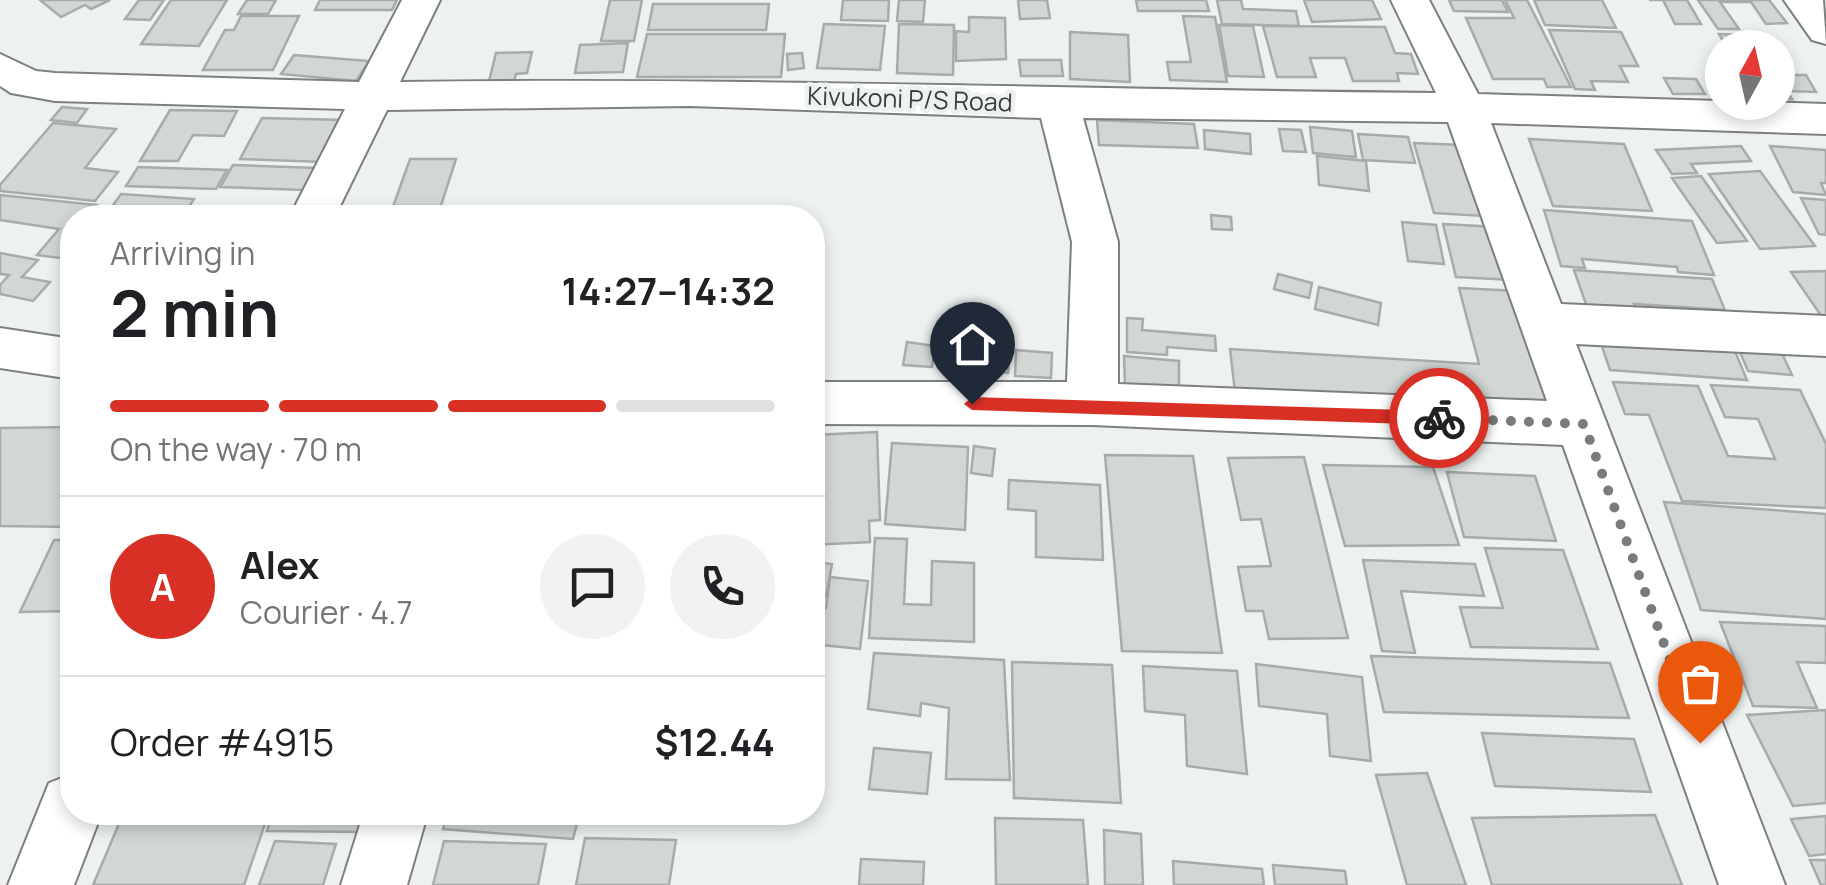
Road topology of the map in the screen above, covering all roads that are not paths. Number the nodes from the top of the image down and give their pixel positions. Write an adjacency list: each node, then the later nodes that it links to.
1 (421, 0): 6 (street)
2 (1410, 0): 8 (street)
3 (1803, 0): 4 (street)
4 (1826, 31)
5 (0, 66): 6 (street, Kivukoni P/S Road)
6 (372, 96): 7 (street, Kivukoni P/S Road); 10 (street)
7 (1058, 104): 8 (street, Kivukoni P/S Road); 16 (street)
8 (1464, 108): 9 (street, Kivukoni P/S Road); 11 (street)
9 (1826, 119)
10 (317, 205)
11 (1546, 322): 12 (street); 17 (street)
12 (1826, 336)
13 (0, 348): 14 (street)
14 (60, 357)
15 (825, 403): 16 (street)
16 (1092, 404): 17 (street)
17 (1584, 424): 22 (street)
18 (65, 825): 20 (street)
19 (392, 825): 21 (street)
20 (41, 885)
21 (374, 885)
22 (1752, 885)

